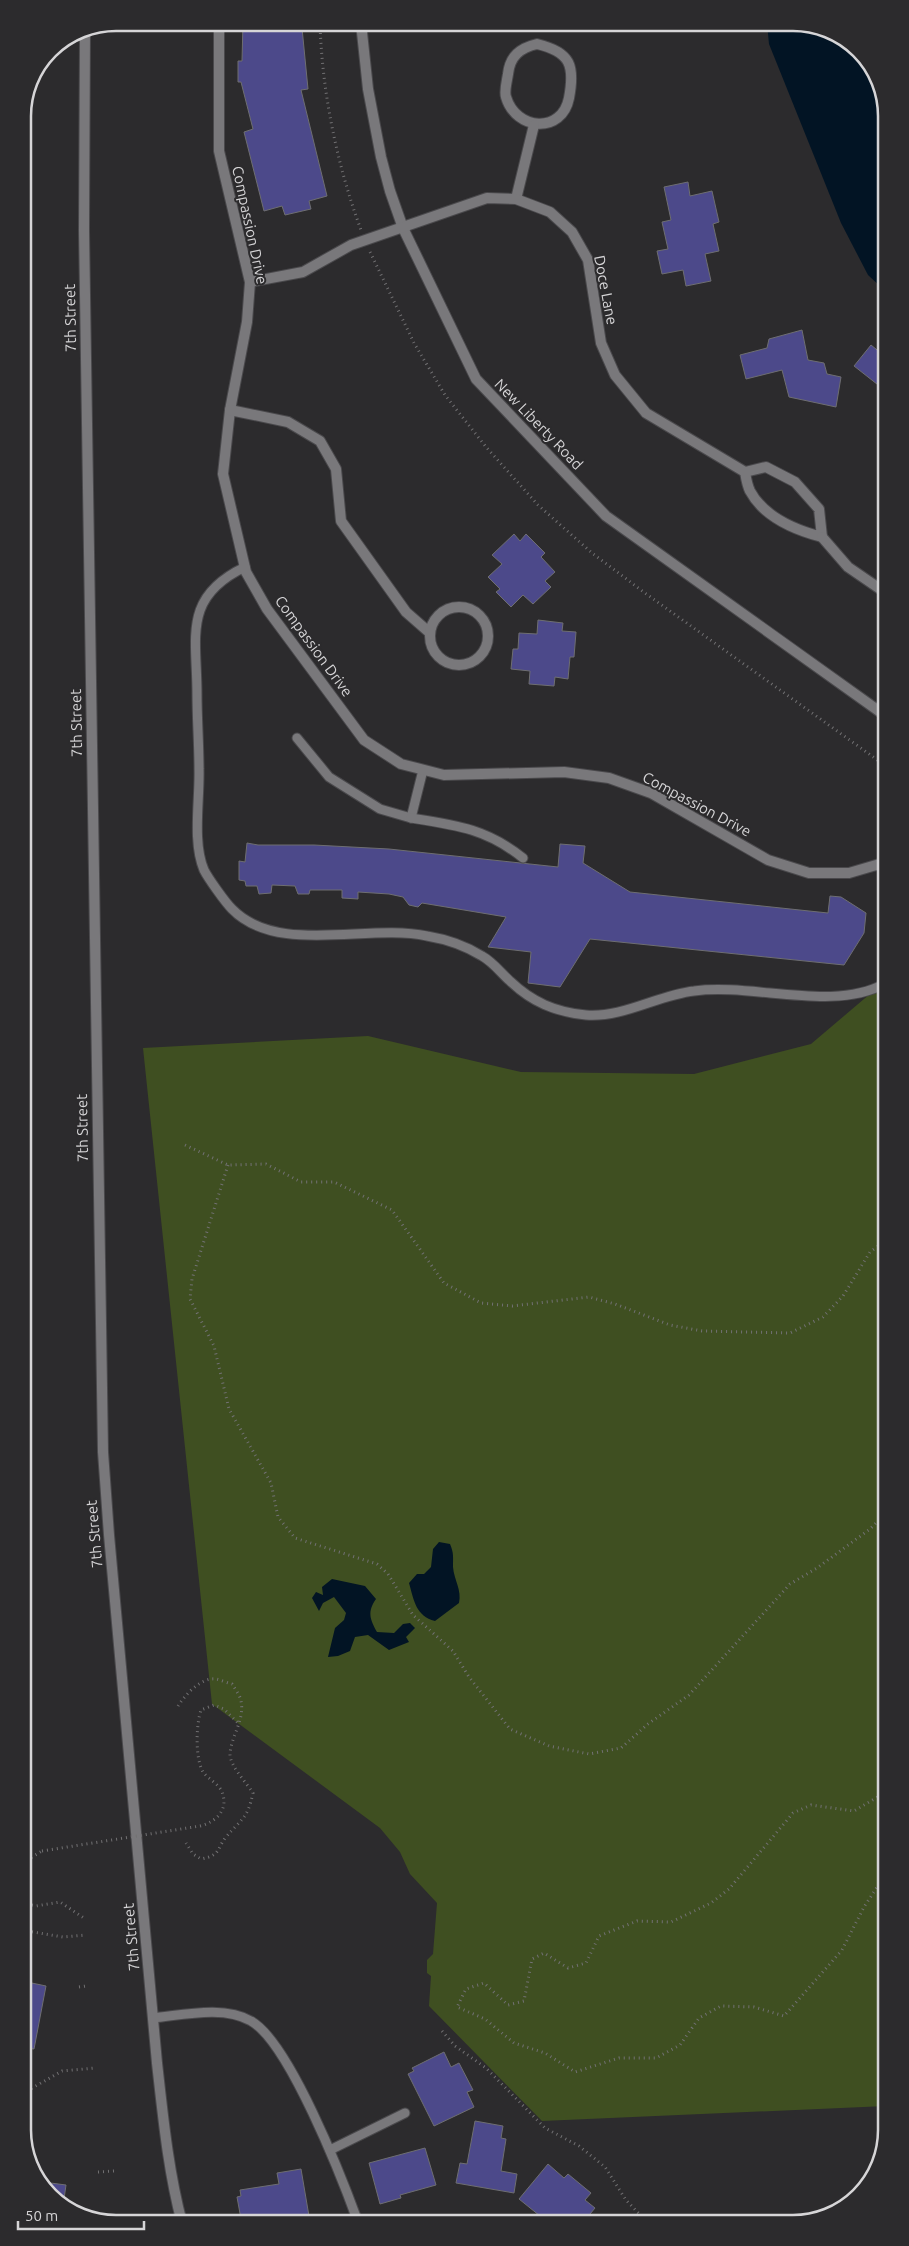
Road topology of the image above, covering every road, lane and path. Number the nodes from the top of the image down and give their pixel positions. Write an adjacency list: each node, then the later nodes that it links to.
1 (219, 31): 7 (street, Compassion Drive)
2 (362, 31): 6 (street, New Liberty Road)
3 (85, 38): 37 (street, 7th Street)
4 (534, 125): 4 (street); 5 (street)
5 (516, 199): 6 (street, Doce Lane); 9 (street, Doce Lane)
6 (403, 228): 7 (street, Doce Lane); 14 (street, New Liberty Road)
7 (250, 282): 8 (street, Compassion Drive)
8 (230, 410): 11 (street, Compassion Drive); 13 (street)
9 (745, 472): 10 (street); 10 (street)
10 (822, 537): 12 (street)
11 (245, 567): 16 (street, Compassion Drive); 20 (lane)
12 (878, 588)
13 (430, 632): 13 (street)
14 (878, 710)
15 (297, 738): 17 (lane)
16 (423, 770): 17 (lane); 19 (street, Compassion Drive)
17 (411, 818): 18 (lane)
18 (523, 858)
19 (878, 865)
20 (878, 987)
21 (185, 1145): 22 (path)
22 (228, 1165): 23 (path); 24 (path)
23 (878, 1246)
24 (878, 1521)
25 (178, 1706): 26 (path)
26 (239, 1724): 28 (path); 29 (path, bridge)
27 (878, 1797): 30 (path)
28 (186, 1843)
29 (31, 1858)
30 (878, 1886)
31 (31, 1905): 32 (path)
32 (84, 1918)
33 (31, 1932): 34 (path)
34 (86, 1935)
35 (86, 1986): 36 (path)
36 (79, 1987)
37 (153, 2018): 42 (lane); 45 (street, 7th Street)
38 (442, 2031): 47 (path)
39 (95, 2068): 40 (path)
40 (31, 2089)
41 (405, 2113): 42 (lane)
42 (330, 2150): 46 (lane)
43 (114, 2171): 44 (path)
44 (98, 2172)
45 (180, 2215)
46 (355, 2215)
47 (640, 2215)

